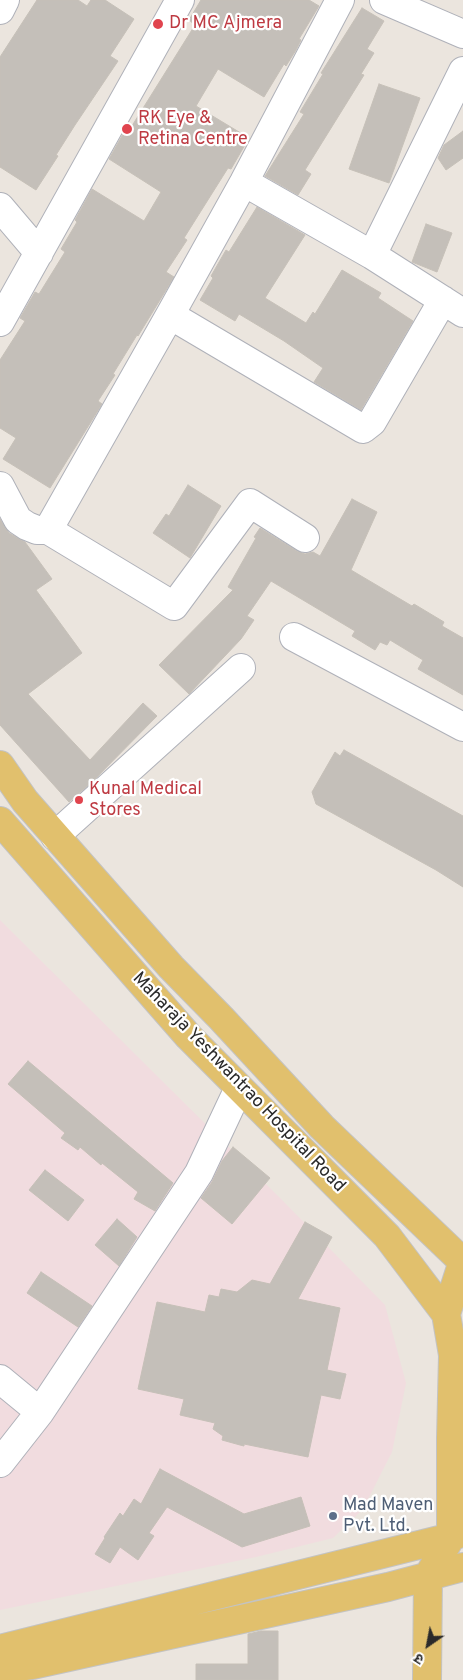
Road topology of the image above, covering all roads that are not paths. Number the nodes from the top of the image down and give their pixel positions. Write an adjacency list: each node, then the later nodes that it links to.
1 (5, 0): 5 (street)
2 (340, 0): 8 (street)
3 (384, 0): 6 (street)
4 (172, 2): 10 (street)
5 (0, 10)
6 (463, 34)
7 (463, 71): 11 (street)
8 (244, 182): 11 (street); 13 (street)
9 (0, 207): 10 (street)
10 (39, 253): 14 (street)
11 (372, 255): 12 (street)
12 (453, 307): 13 (street)
13 (170, 315): 16 (street)
14 (0, 322)
15 (0, 486): 16 (street)
16 (48, 530): 17 (street)
17 (305, 538)
18 (294, 637): 20 (street)
19 (241, 668): 23 (street)
20 (463, 727)
21 (0, 765): 23 (main road, Maharaja Yeshwantrao Hospital Road)
22 (0, 821): 24 (main road, Maharaja Yeshwantrao Hospital Road)
23 (55, 836): 25 (main road, Maharaja Yeshwantrao Hospital Road)
24 (239, 1088): 26 (main road, Maharaja Yeshwantrao Hospital Road); 28 (street)
25 (463, 1262): 26 (main road)
26 (446, 1314): 29 (main road, Maharaja Yeshwantrao Hospital Road)
27 (0, 1378): 28 (street)
28 (40, 1412): 30 (street)
29 (457, 1430): 31 (main road, Maharaja Yeshwantrao Hospital Road)
30 (0, 1463)
31 (457, 1534): 33 (main road); 34 (main road)
32 (463, 1568): 33 (main road)
33 (428, 1576): 36 (main road); 37 (main road)
34 (0, 1649)
35 (0, 1670): 36 (main road)
36 (33, 1672)
37 (426, 1680)

